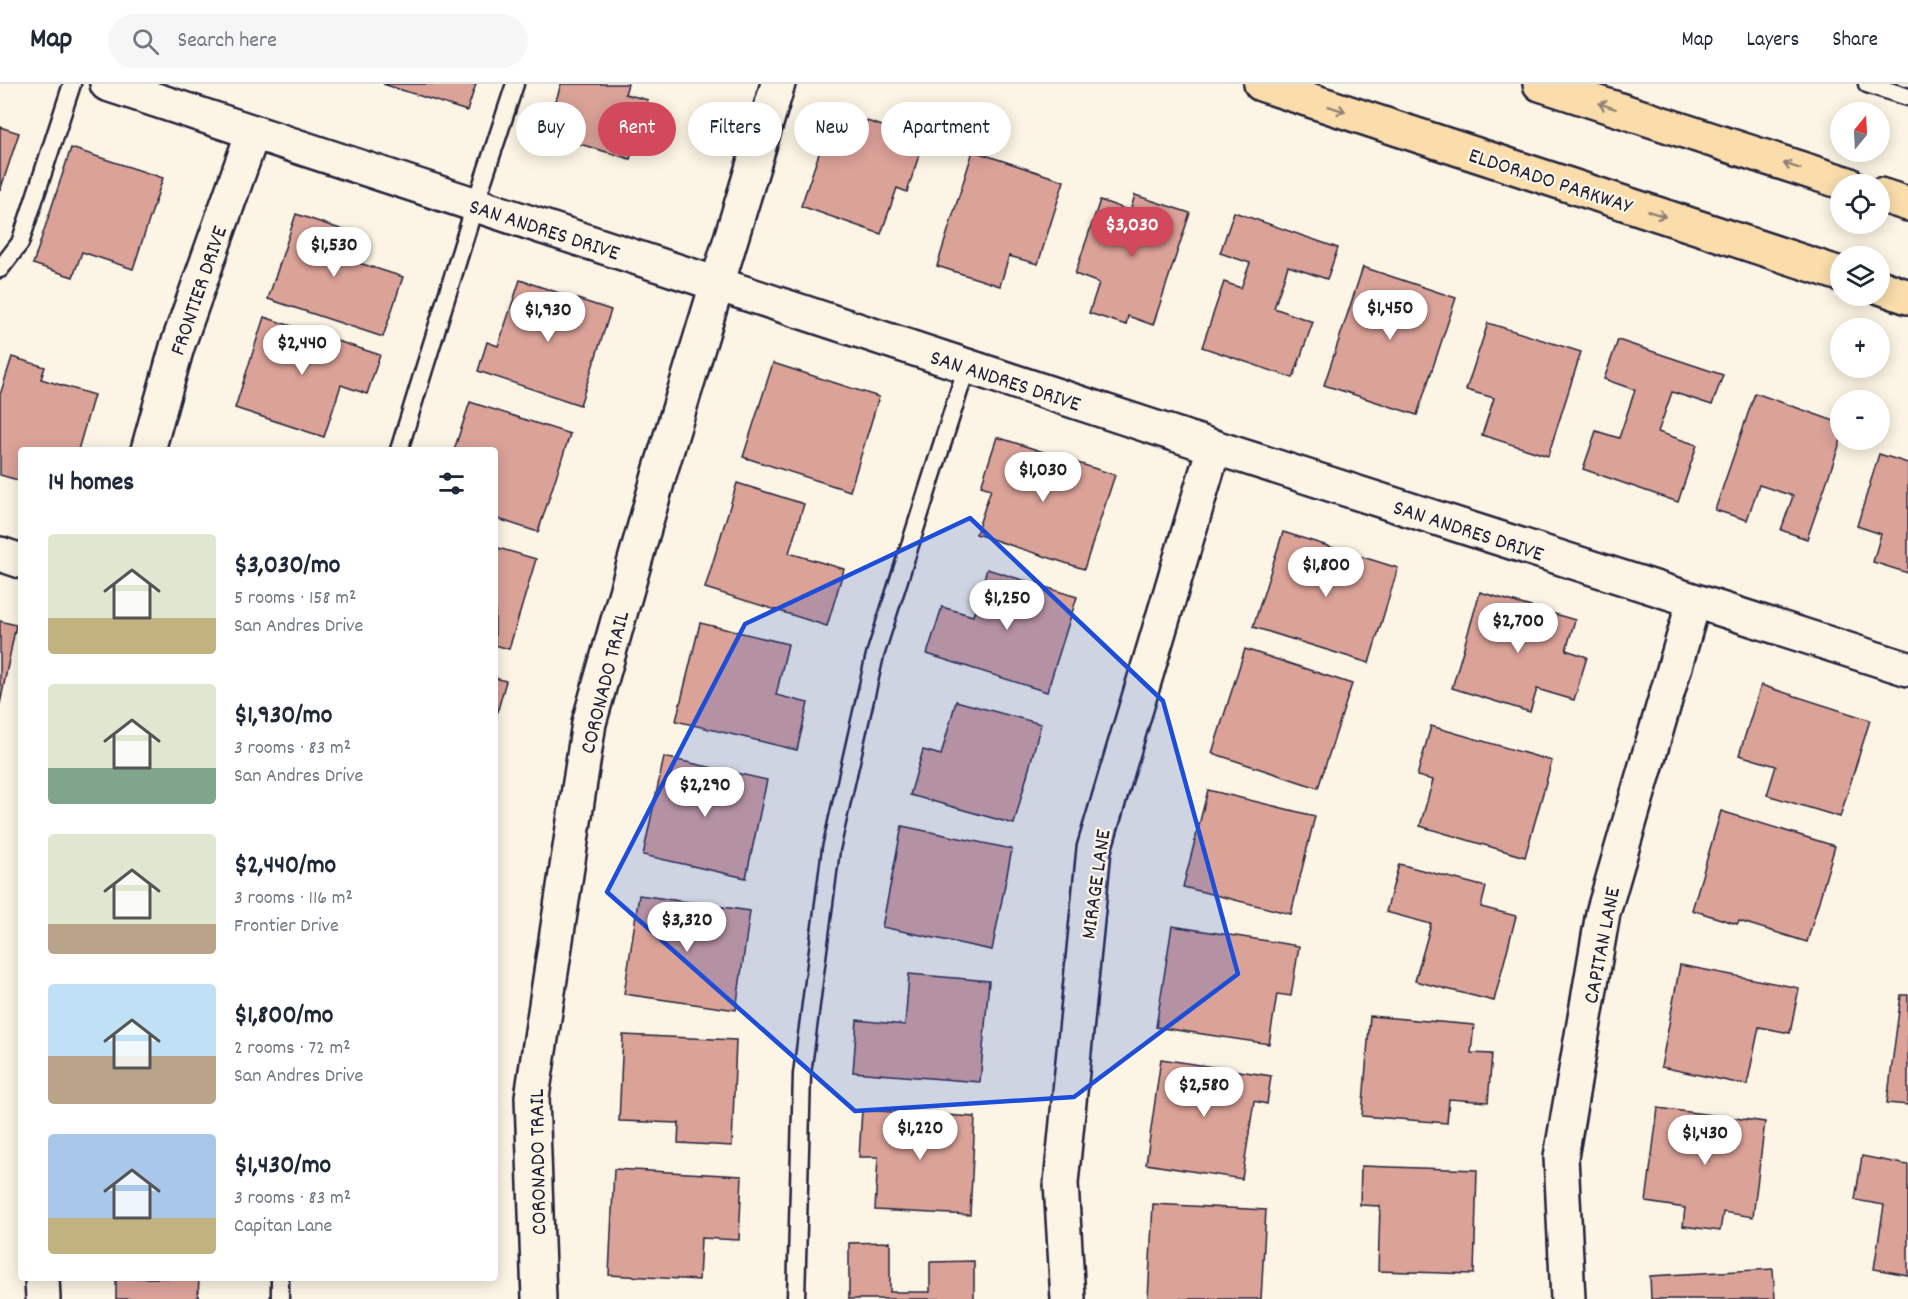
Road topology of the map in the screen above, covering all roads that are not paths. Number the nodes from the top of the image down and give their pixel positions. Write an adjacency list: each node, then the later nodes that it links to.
1 (72, 84): 14 (lane)
2 (107, 84): 9 (street, SAN ANDRES DRIVE)
3 (515, 84): 13 (lane)
4 (778, 84): 16 (street, CORONADO TRAIL)
5 (1261, 84): 15 (main road, ELDORADO PARKWAY, one-way to 15)
6 (1540, 84): 10 (main road, one-way to 6)
7 (1868, 84): 8 (lane)
8 (1908, 97)
9 (253, 132): 13 (street, SAN ANDRES DRIVE); 20 (street, FRONTIER DRIVE)
10 (1830, 178)
11 (1890, 198): 12 (main road)
12 (1908, 204)
13 (475, 205): 16 (street, SAN ANDRES DRIVE); 21 (lane)
14 (0, 269)
15 (1830, 271)
16 (716, 284): 19 (street, SAN ANDRES DRIVE); 31 (street, CORONADO TRAIL)
17 (1890, 291): 18 (main road)
18 (1908, 297)
19 (967, 366): 22 (street, SAN ANDRES DRIVE); 32 (lane)
20 (149, 447)
21 (400, 447)
22 (1214, 447): 25 (street, SAN ANDRES DRIVE); 33 (street, MIRAGE LANE)
23 (0, 554): 24 (street)
24 (18, 560)
25 (1694, 601): 26 (street, SAN ANDRES DRIVE); 34 (street, CAPITAN LANE)
26 (1908, 669)
27 (42, 1281): 29 (street)
28 (280, 1281): 30 (lane)
29 (43, 1299)
30 (280, 1299)
31 (539, 1299)
32 (796, 1299)
33 (1068, 1299)
34 (1568, 1299)

